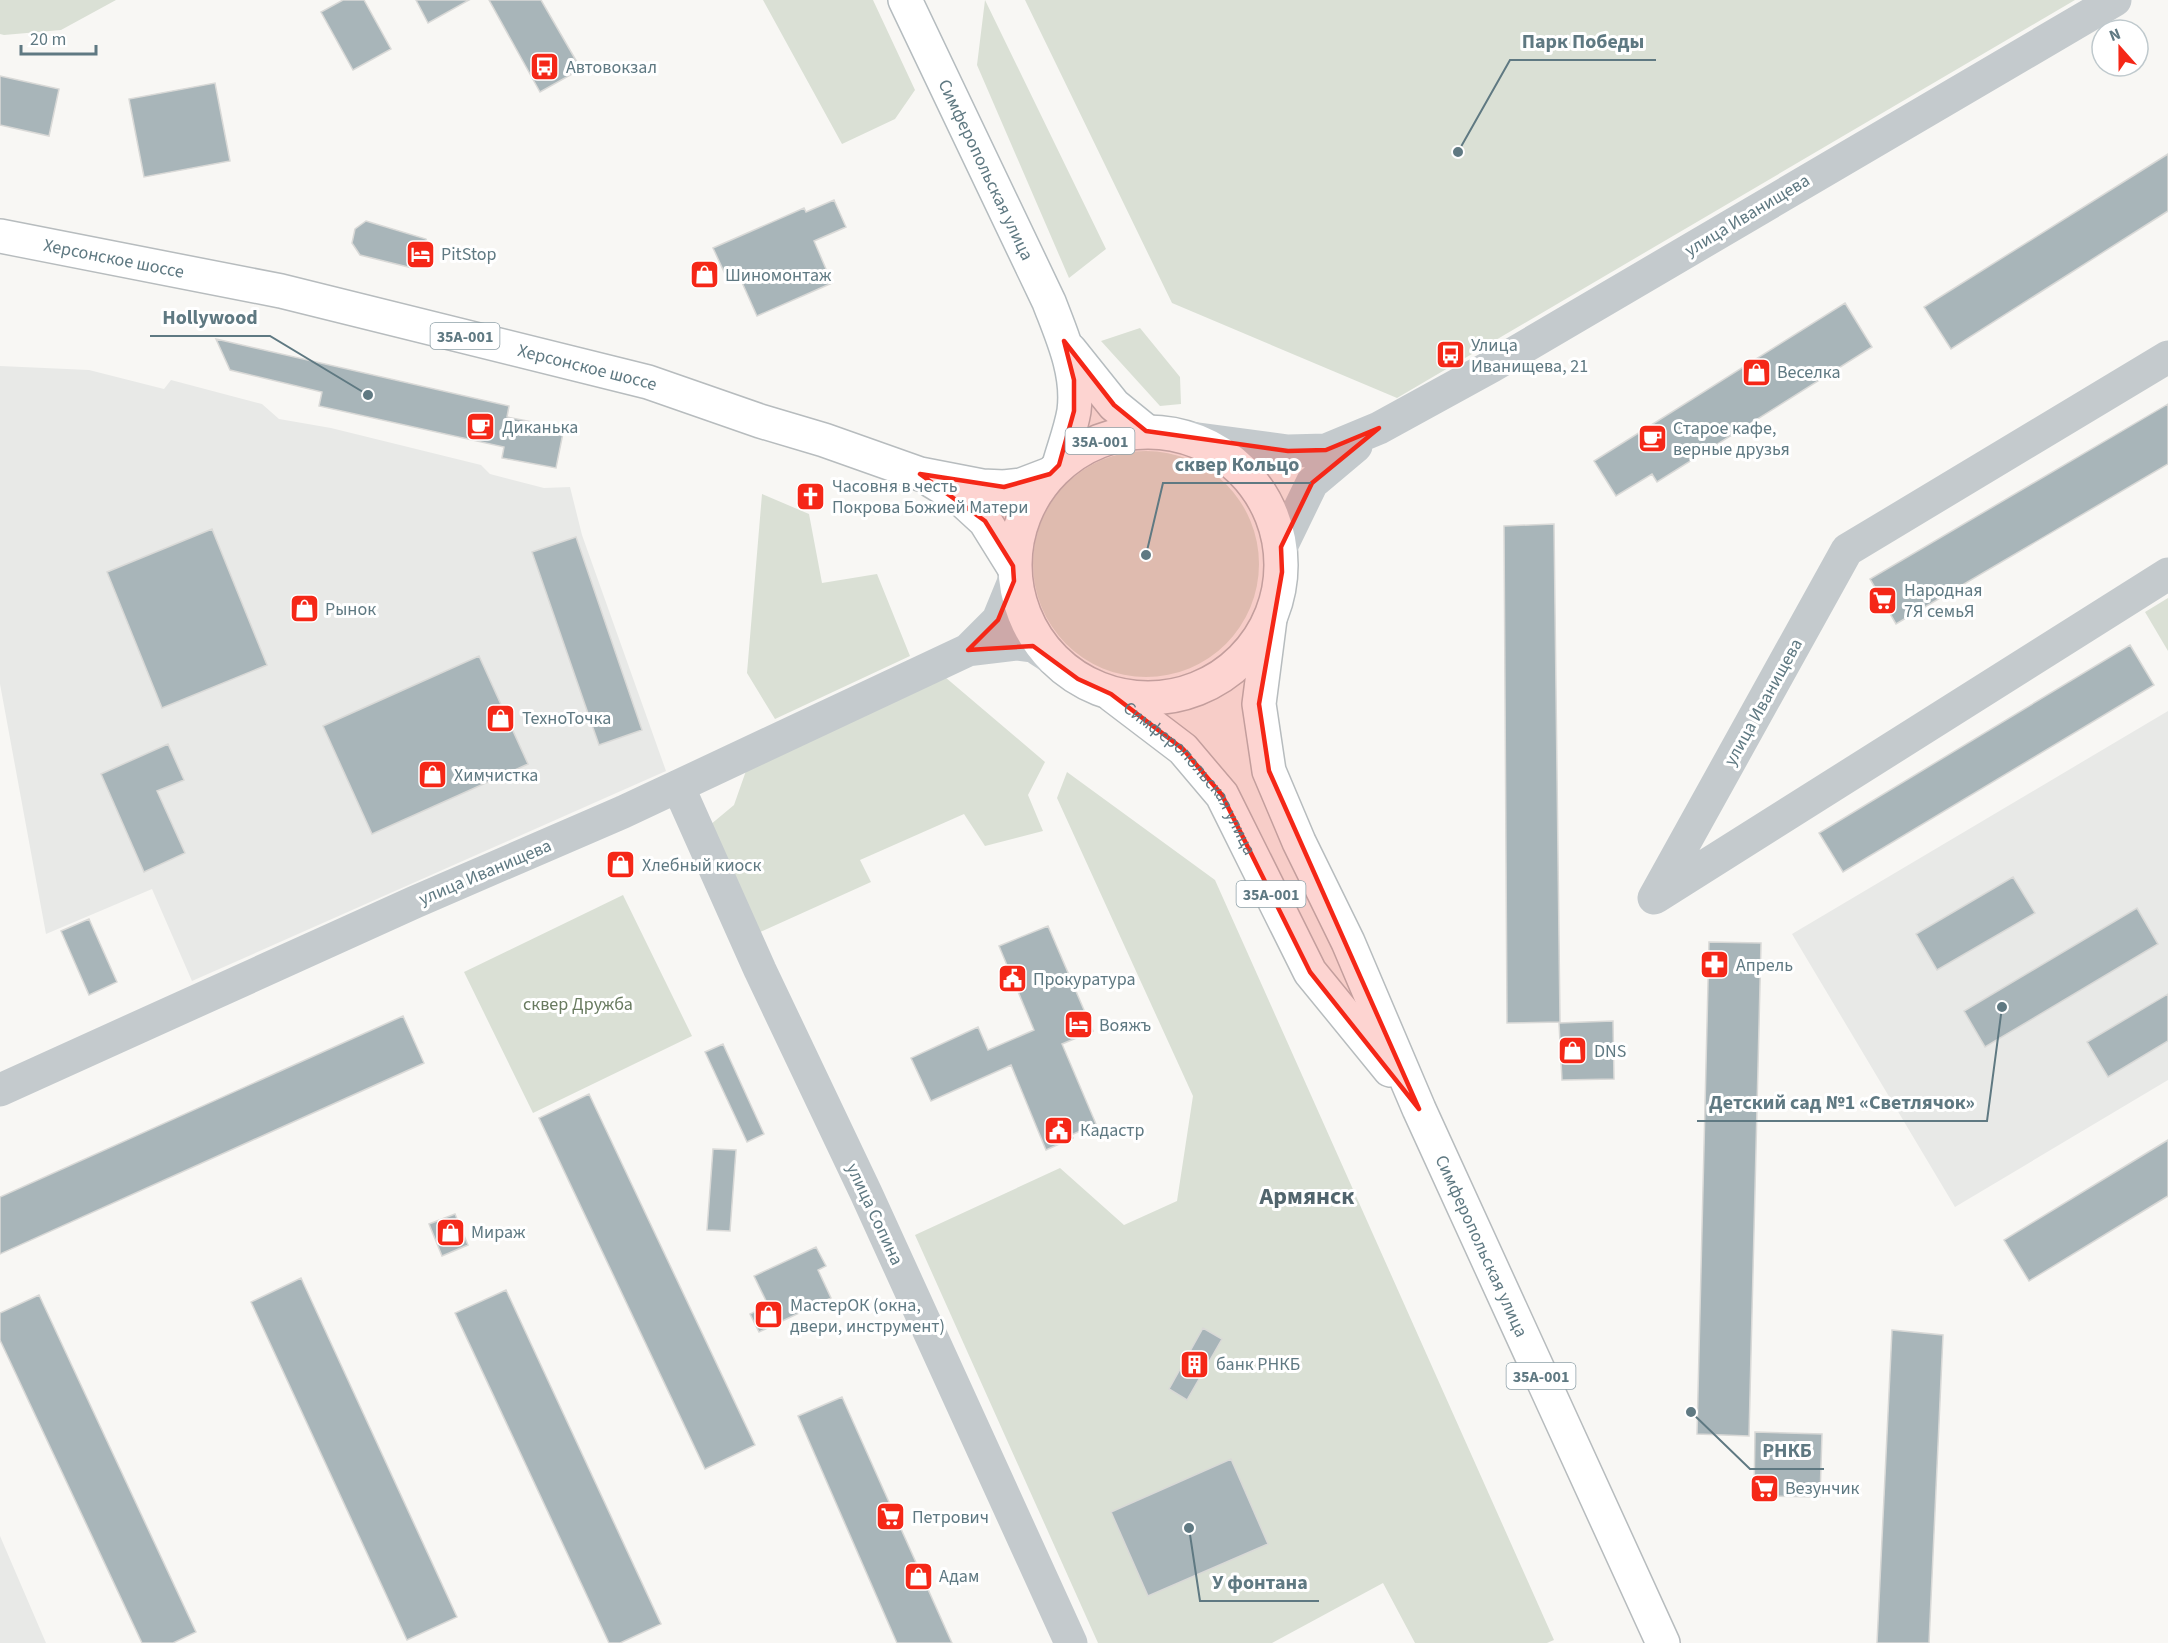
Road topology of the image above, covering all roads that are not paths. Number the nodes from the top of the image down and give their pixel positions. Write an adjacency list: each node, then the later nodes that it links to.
1 (905, 0): 4 (main road, Симферопольская улица)
2 (2115, 0): 6 (street, улица Иванищева)
3 (0, 236): 10 (main road, Херсонское шоссе / 35А-001)
4 (1064, 341): 7 (main road, Симферопольская улица); 9 (main road, Симферопольская улица)
5 (2168, 357): 13 (street, улица Иванищева)
6 (1379, 428): 8 (street, улица Иванищева); 11 (street, улица Иванищева)
7 (1146, 431): 8 (main road, 35А-001); 9 (main road, 35А-001)
8 (1191, 438): 11 (main road, 35А-001)
9 (1054, 469): 10 (main road, Херсонское шоссе / 35А-001); 12 (main road, 35А-001)
10 (920, 474): 12 (main road, Херсонское шоссе / 35А-001)
11 (1281, 547): 14 (main road, 35А-001)
12 (1014, 573): 15 (street, улица Иванищева); 16 (main road, 35А-001)
13 (2168, 574)
14 (1270, 619): 17 (main road, 35А-001); 20 (main road, Симферопольская улица / 35А-001)
15 (968, 650): 16 (street, улица Иванищева); 18 (street, улица Иванищева)
16 (1050, 657): 17 (main road, 35А-001)
17 (1111, 694): 20 (main road, Симферопольская улица / 35А-001)
18 (678, 786): 19 (street, улица Иванищева); 21 (street, улица Сопина)
19 (0, 1090)
20 (1419, 1109): 22 (main road, Симферопольская улица / 35А-001)
21 (1071, 1643)
22 (1663, 1643)

